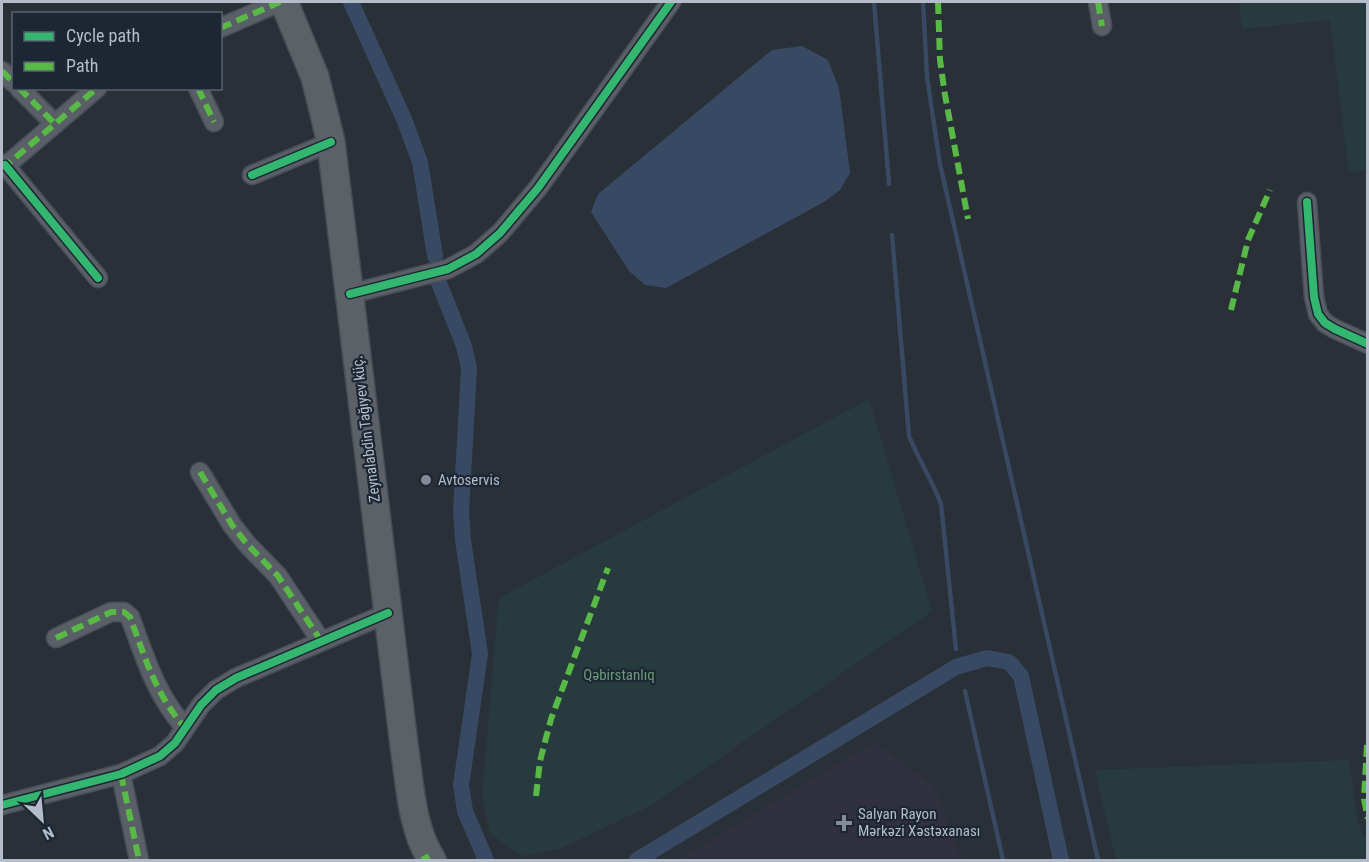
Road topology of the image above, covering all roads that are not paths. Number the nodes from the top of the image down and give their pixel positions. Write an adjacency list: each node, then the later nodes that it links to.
1 (282, 2): 5 (street); 11 (main road, Zeynalabdin Tağıyev küç.)
2 (671, 2): 16 (street)
3 (1098, 2): 4 (street)
4 (1101, 26)
5 (222, 27)
6 (21, 90): 10 (street)
7 (95, 90): 10 (street)
8 (199, 90): 9 (street)
9 (214, 122)
10 (55, 124): 12 (street)
11 (331, 142): 13 (street); 16 (main road, Zeynalabdin Tağıyev küç.)
12 (3, 167): 15 (street)
13 (252, 175)
14 (1307, 202): 17 (street)
15 (98, 278)
16 (350, 294): 19 (main road, Zeynalabdin Tağıyev küç.)
17 (1368, 344)
18 (200, 472): 21 (street)
19 (388, 613): 21 (street); 25 (main road, Zeynalabdin Tağıyev küç.)
20 (56, 638): 22 (street)
21 (321, 641): 22 (street)
22 (186, 728): 23 (street)
23 (121, 774): 24 (street); 26 (street)
24 (2, 805)
25 (428, 859)
26 (140, 861)

